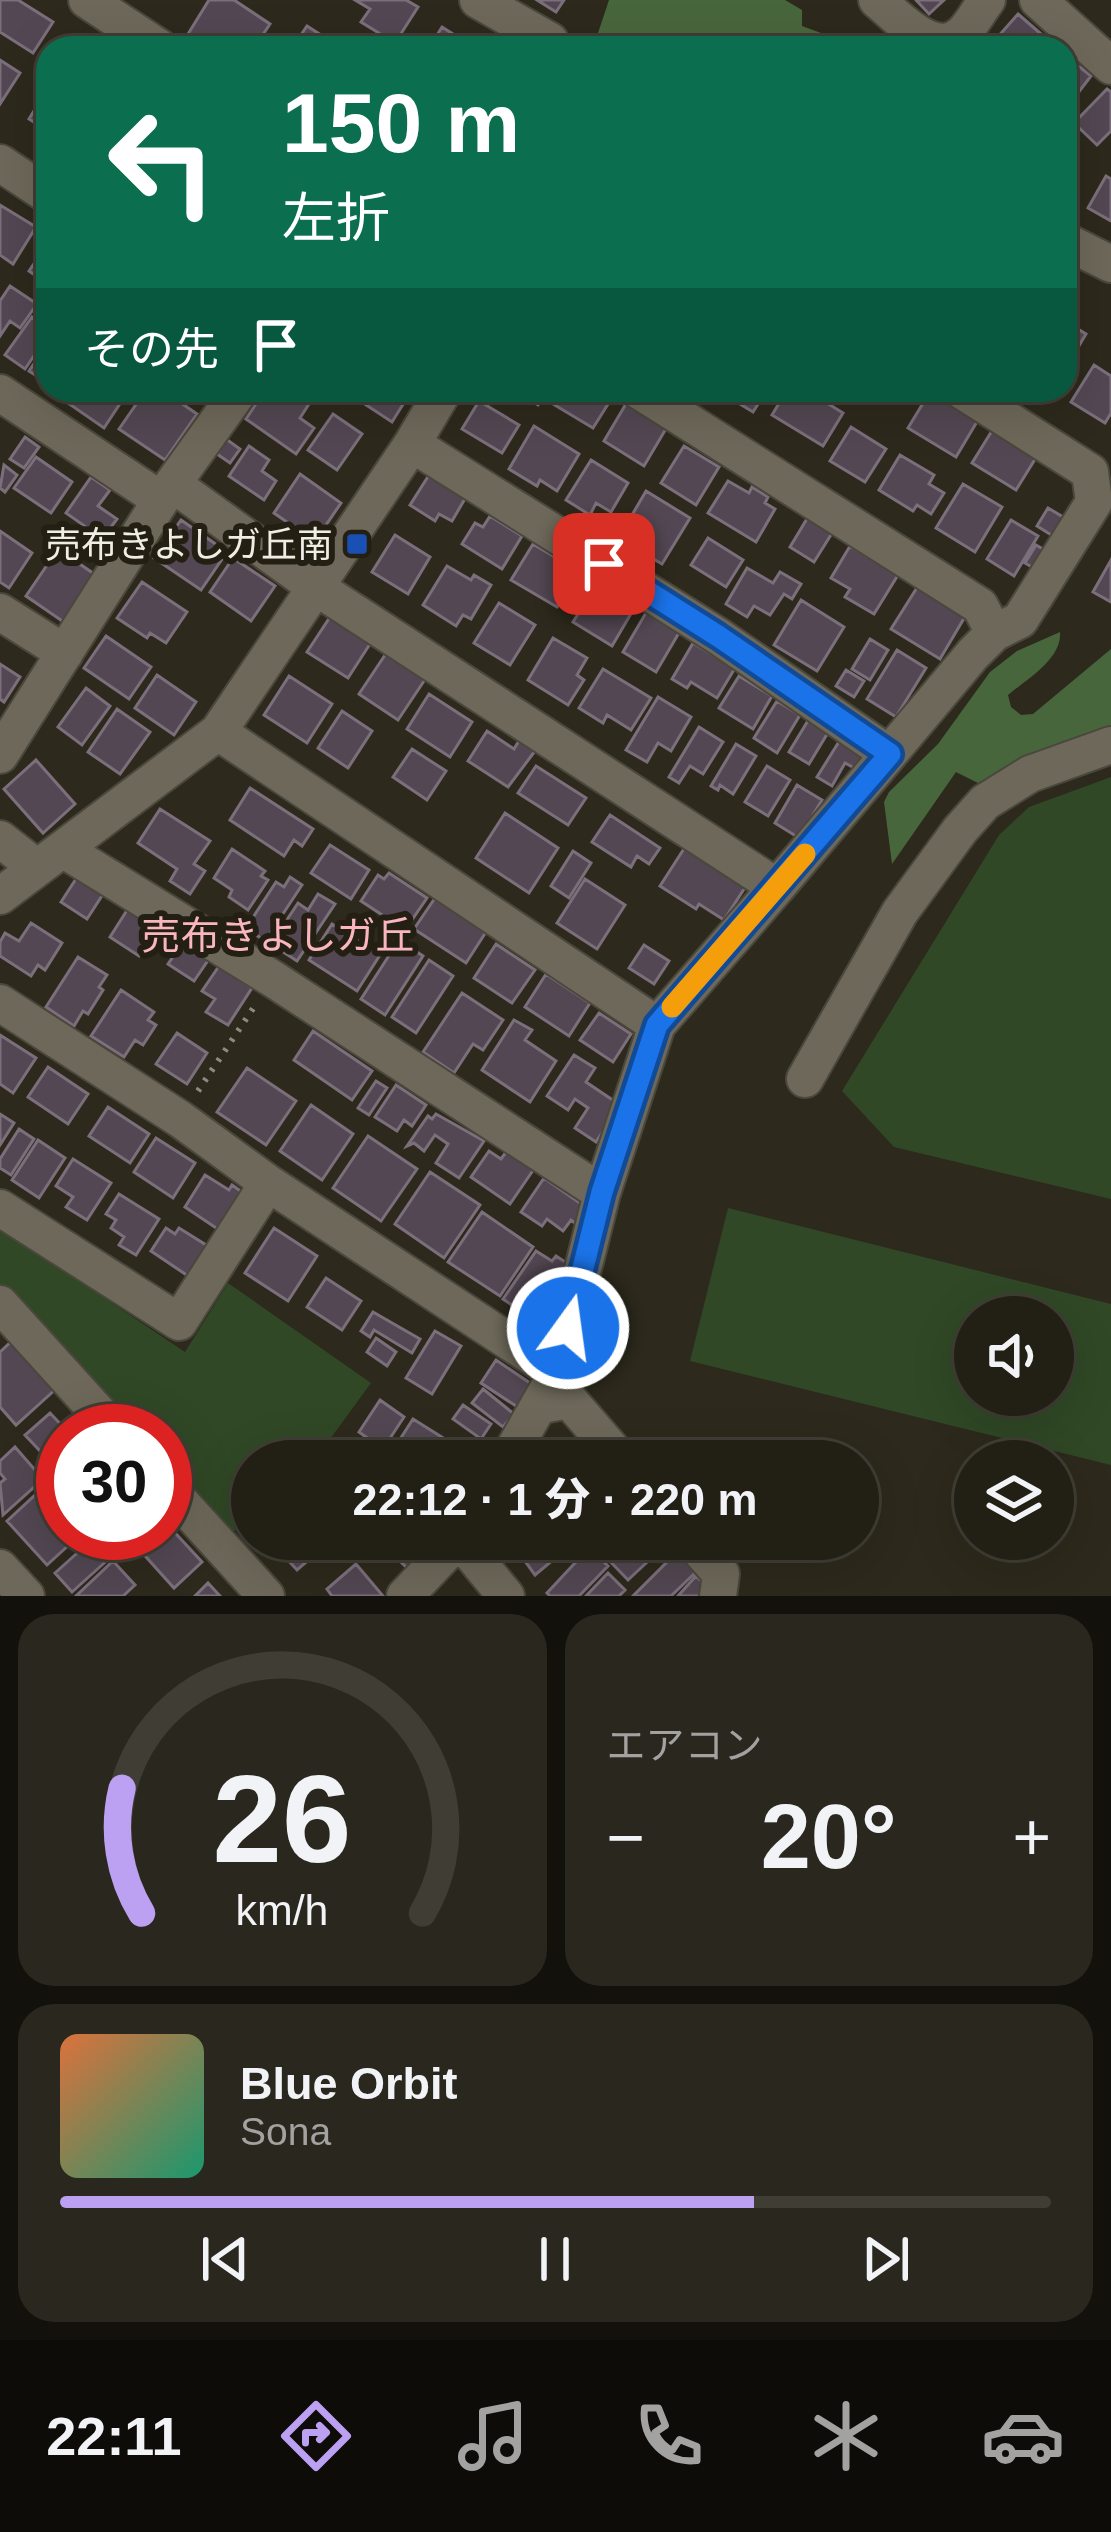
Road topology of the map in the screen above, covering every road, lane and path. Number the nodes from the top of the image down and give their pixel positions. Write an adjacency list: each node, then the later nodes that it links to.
1 (87, 0): 6 (street)
2 (478, 0): 7 (street)
3 (877, 0): 8 (street)
4 (987, 0): 9 (street)
5 (1038, 0): 10 (street)
6 (142, 36)
7 (543, 36)
8 (923, 36)
9 (958, 36)
10 (1111, 66)
11 (0, 163): 12 (street)
12 (36, 187)
13 (1077, 247): 14 (street)
14 (1111, 264)
15 (0, 393): 21 (street)
16 (232, 402): 21 (street)
17 (437, 402): 20 (street)
18 (657, 402): 24 (street)
19 (981, 402): 24 (street)
20 (412, 444): 22 (street); 28 (street)
21 (168, 492): 22 (street); 25 (street)
22 (314, 586): 26 (street); 32 (street)
23 (0, 612): 25 (street)
24 (994, 633): 28 (street)
25 (65, 653): 29 (street)
26 (218, 732): 31 (street); 36 (street)
27 (1111, 745): 37 (street)
28 (890, 754): 32 (street)
29 (0, 755)
30 (0, 839): 31 (street)
31 (51, 859): 33 (street); 34 (street)
32 (777, 887): 36 (street)
33 (0, 896)
34 (273, 979): 38 (path); 40 (street)
35 (0, 1003): 38 (street)
36 (657, 1025): 40 (street)
37 (806, 1079)
38 (180, 1119): 39 (street)
39 (268, 1183): 41 (street); 43 (street)
40 (602, 1192): 43 (street)
41 (0, 1208)
42 (0, 1304): 44 (street)
43 (550, 1389): 45 (street); 46 (street)
44 (91, 1404)
45 (520, 1440)
46 (604, 1440)
47 (192, 1515): 53 (street)
48 (439, 1560): 54 (street)
49 (476, 1560): 55 (street)
50 (709, 1560): 56 (street)
51 (0, 1568): 52 (street)
52 (26, 1596)
53 (266, 1596)
54 (405, 1596)
55 (506, 1596)
56 (718, 1596)

